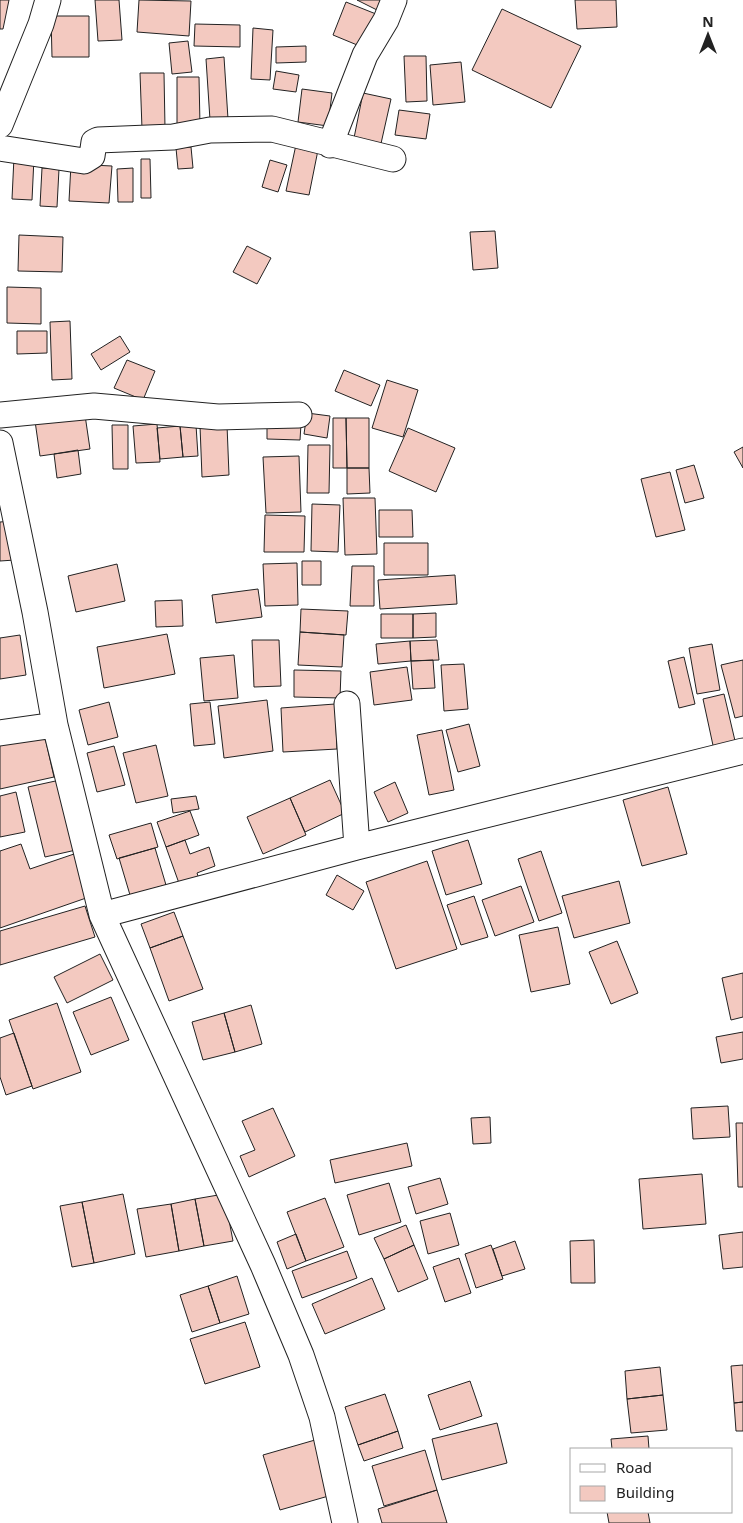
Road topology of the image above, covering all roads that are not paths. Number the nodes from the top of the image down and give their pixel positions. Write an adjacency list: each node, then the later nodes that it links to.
1 (48, 0): 3 (street)
2 (394, 0): 4 (street)
3 (0, 125)
4 (330, 145): 5 (street); 6 (street)
5 (0, 148)
6 (393, 159)
7 (0, 415): 8 (street)
8 (299, 415)
9 (0, 443): 11 (street)
10 (347, 704): 14 (street)
11 (55, 725): 12 (street); 15 (street)
12 (0, 734)
13 (743, 751): 14 (street)
14 (357, 847): 15 (street)
15 (102, 916): 16 (street)
16 (345, 1523)

